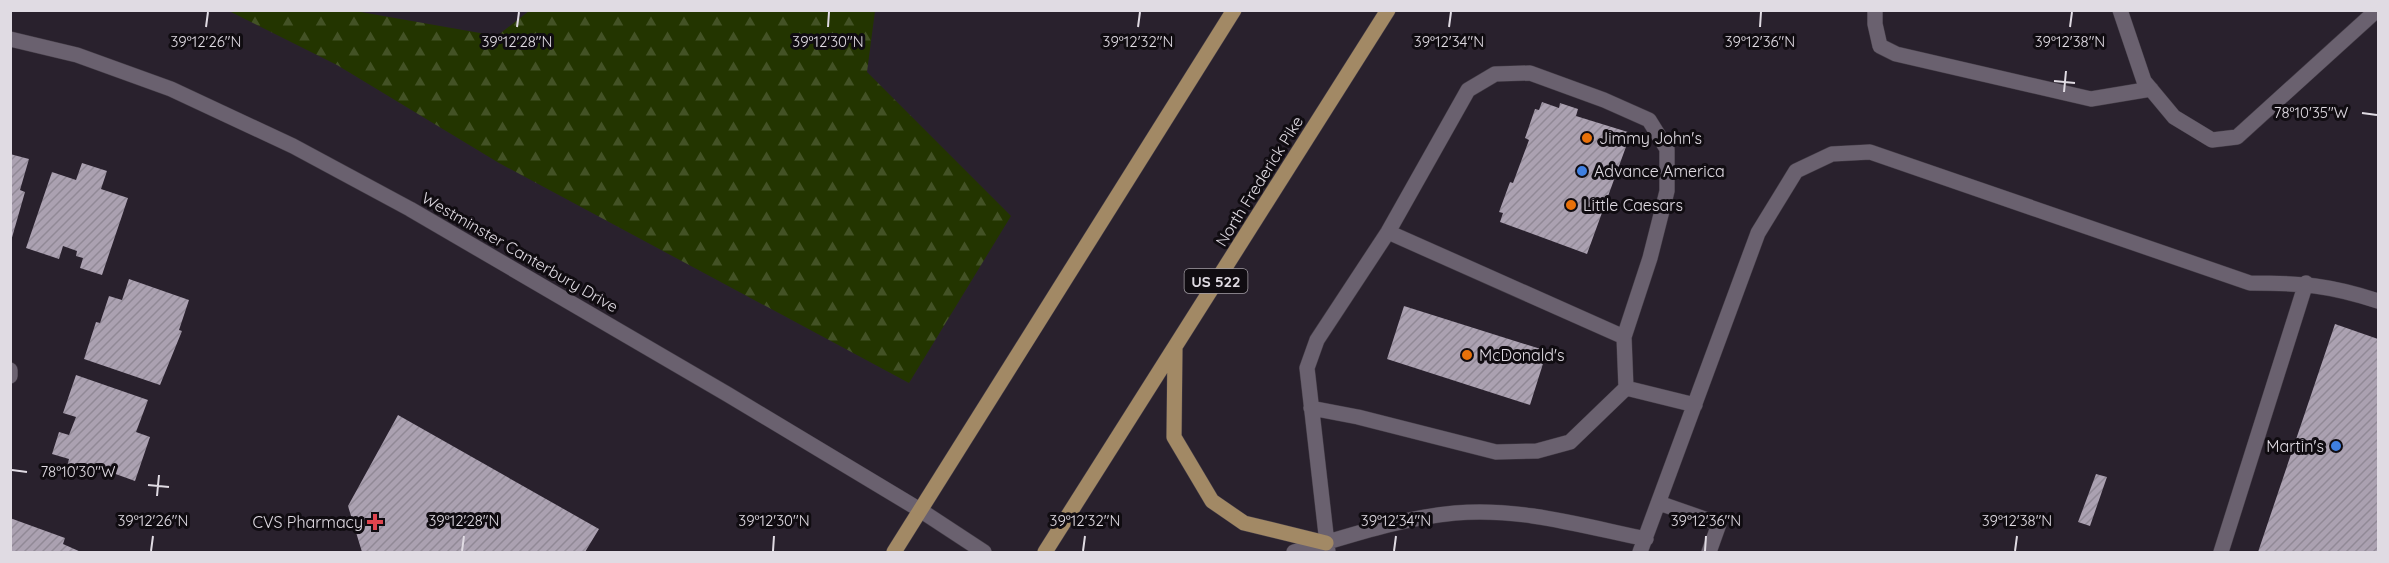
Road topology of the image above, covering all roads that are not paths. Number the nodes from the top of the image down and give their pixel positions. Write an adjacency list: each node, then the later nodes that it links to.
1 (1234, 10): 19 (main road)
2 (1388, 10): 12 (main road, North Frederick Pike / US 522)
3 (1875, 10): 7 (street)
4 (2120, 10): 7 (street)
5 (2377, 10): 7 (street)
6 (10, 39): 19 (street, Westminster Canterbury Drive)
7 (2151, 89)
8 (1388, 232): 11 (street); 11 (street); 17 (street)
9 (2306, 283): 10 (street); 16 (street); 27 (street)
10 (2379, 301)
11 (1624, 337): 15 (street)
12 (1175, 347): 21 (main road); 24 (main road, North Frederick Pike / US 522)
13 (10, 370): 14 (street)
14 (10, 376)
15 (1626, 388): 16 (street); 17 (street)
16 (1695, 405): 18 (street)
17 (1311, 408): 21 (street)
18 (1659, 503): 20 (street); 26 (street)
19 (921, 510): 22 (main road); 23 (street, Westminster Canterbury Drive)
20 (1643, 546): 21 (street)
21 (1327, 548): 25 (street)
22 (894, 552)
23 (984, 552)
24 (1044, 552)
25 (1294, 552)
26 (1709, 552)
27 (2221, 552)

